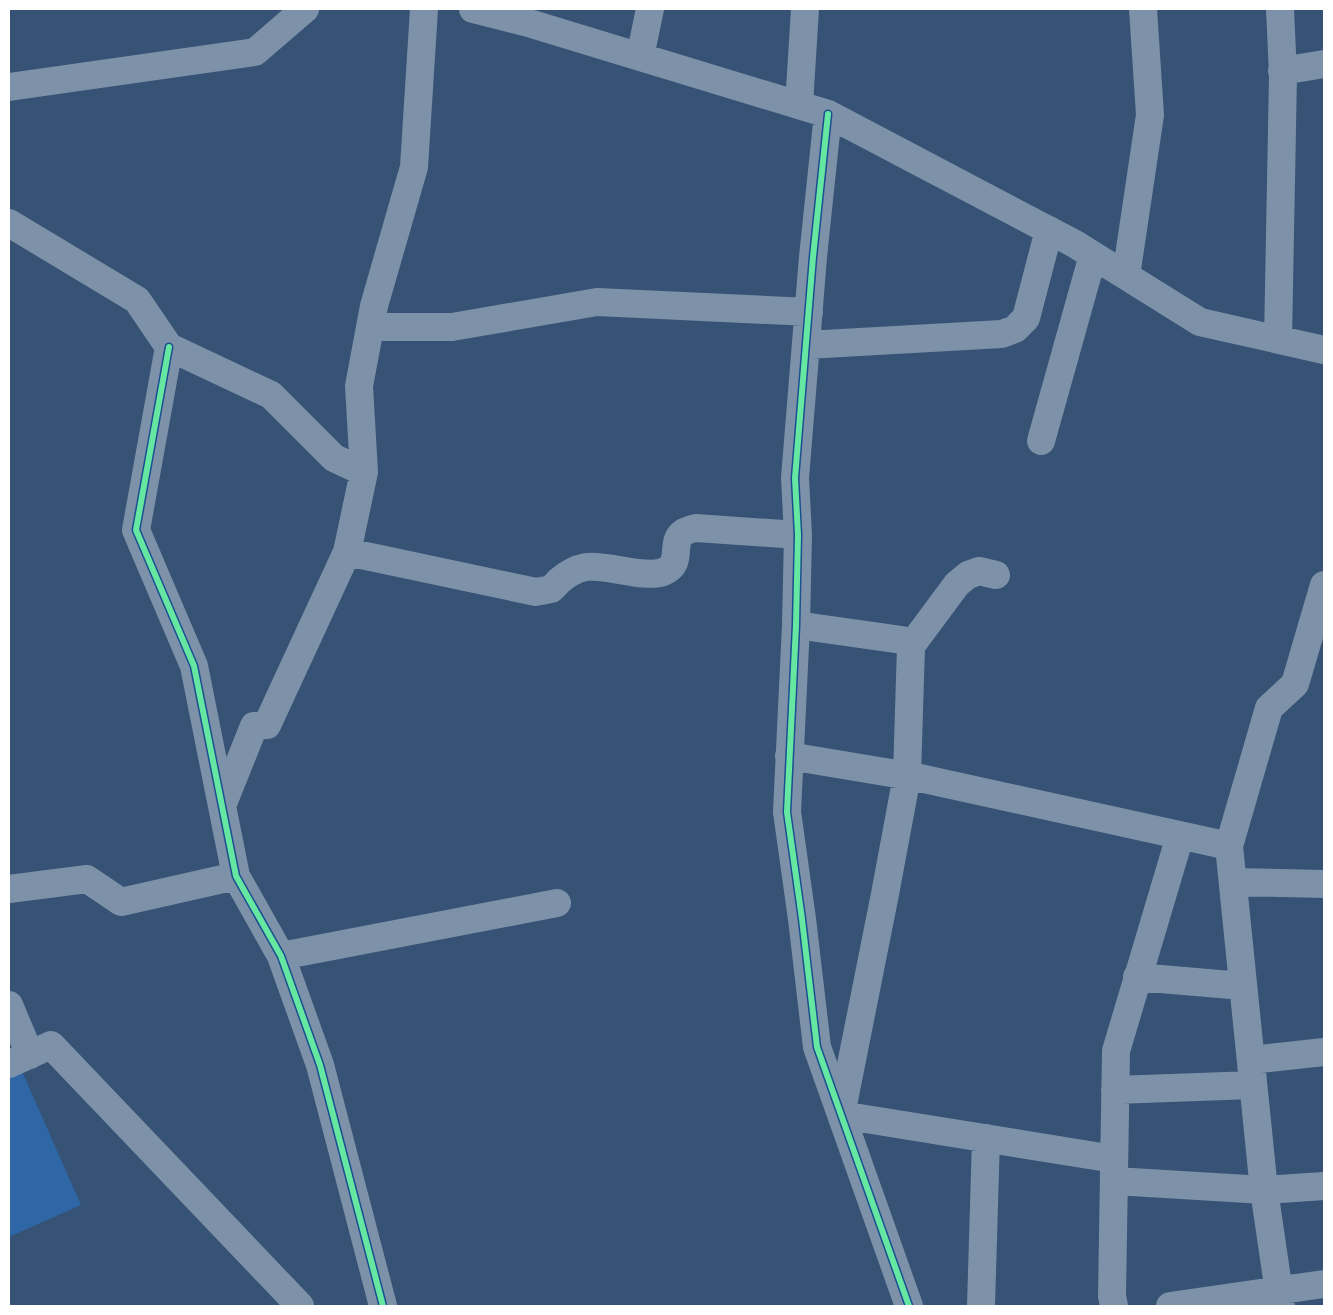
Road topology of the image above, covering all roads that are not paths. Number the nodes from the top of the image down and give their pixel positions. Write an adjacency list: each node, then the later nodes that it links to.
1 (305, 9): 9 (street)
2 (424, 9): 21 (street)
3 (473, 9): 8 (street)
4 (650, 9): 10 (street)
5 (805, 9): 14 (street)
6 (1144, 9): 19 (street)
7 (1280, 9): 12 (street)
8 (532, 16): 10 (street)
9 (283, 18): 13 (street)
10 (640, 57): 14 (street)
11 (1324, 64): 12 (street)
12 (1282, 71): 22 (street)
13 (9, 88)
14 (799, 105): 15 (street)
15 (828, 114): 17 (street); 20 (street)
16 (9, 223): 24 (street)
17 (1049, 230): 18 (street); 23 (street)
18 (1093, 255): 19 (street); 26 (street)
19 (1126, 276): 22 (street)
20 (809, 312): 21 (street); 23 (street)
21 (370, 327): 27 (street)
22 (1278, 340): 25 (street)
23 (806, 344): 28 (street)
24 (169, 346): 27 (street); 36 (street)
25 (1324, 350)
26 (1040, 441)
27 (364, 472): 29 (street)
28 (798, 535): 29 (street); 32 (street)
29 (347, 552): 36 (street)
30 (996, 575): 33 (street)
31 (1324, 585): 38 (street)
32 (796, 625): 33 (street); 34 (street)
33 (911, 646): 35 (street)
34 (789, 756): 35 (street); 52 (street)
35 (907, 776): 37 (street); 52 (street)
36 (222, 806): 39 (street)
37 (1180, 836): 38 (street); 45 (street)
38 (1229, 846): 40 (street)
39 (236, 876): 42 (street); 44 (street)
40 (1233, 882): 41 (street); 46 (street)
41 (1324, 884)
42 (9, 889)
43 (557, 904): 44 (street)
44 (281, 956): 60 (street)
45 (1138, 977): 46 (street); 51 (street)
46 (1243, 986): 50 (street)
47 (9, 1005): 49 (street)
48 (1324, 1052): 50 (street)
49 (19, 1059): 59 (street)
50 (1252, 1072): 51 (street); 56 (street)
51 (1115, 1090): 54 (street)
52 (841, 1115): 53 (street); 61 (street)
53 (986, 1138): 54 (street); 62 (street)
54 (1114, 1170): 56 (street); 63 (street)
55 (1324, 1186): 56 (street)
56 (1264, 1190): 58 (street)
57 (1324, 1284): 58 (street)
58 (1280, 1298): 64 (street)
59 (300, 1306)
60 (383, 1306)
61 (909, 1306)
62 (981, 1306)
63 (1114, 1306)
64 (1170, 1306)

